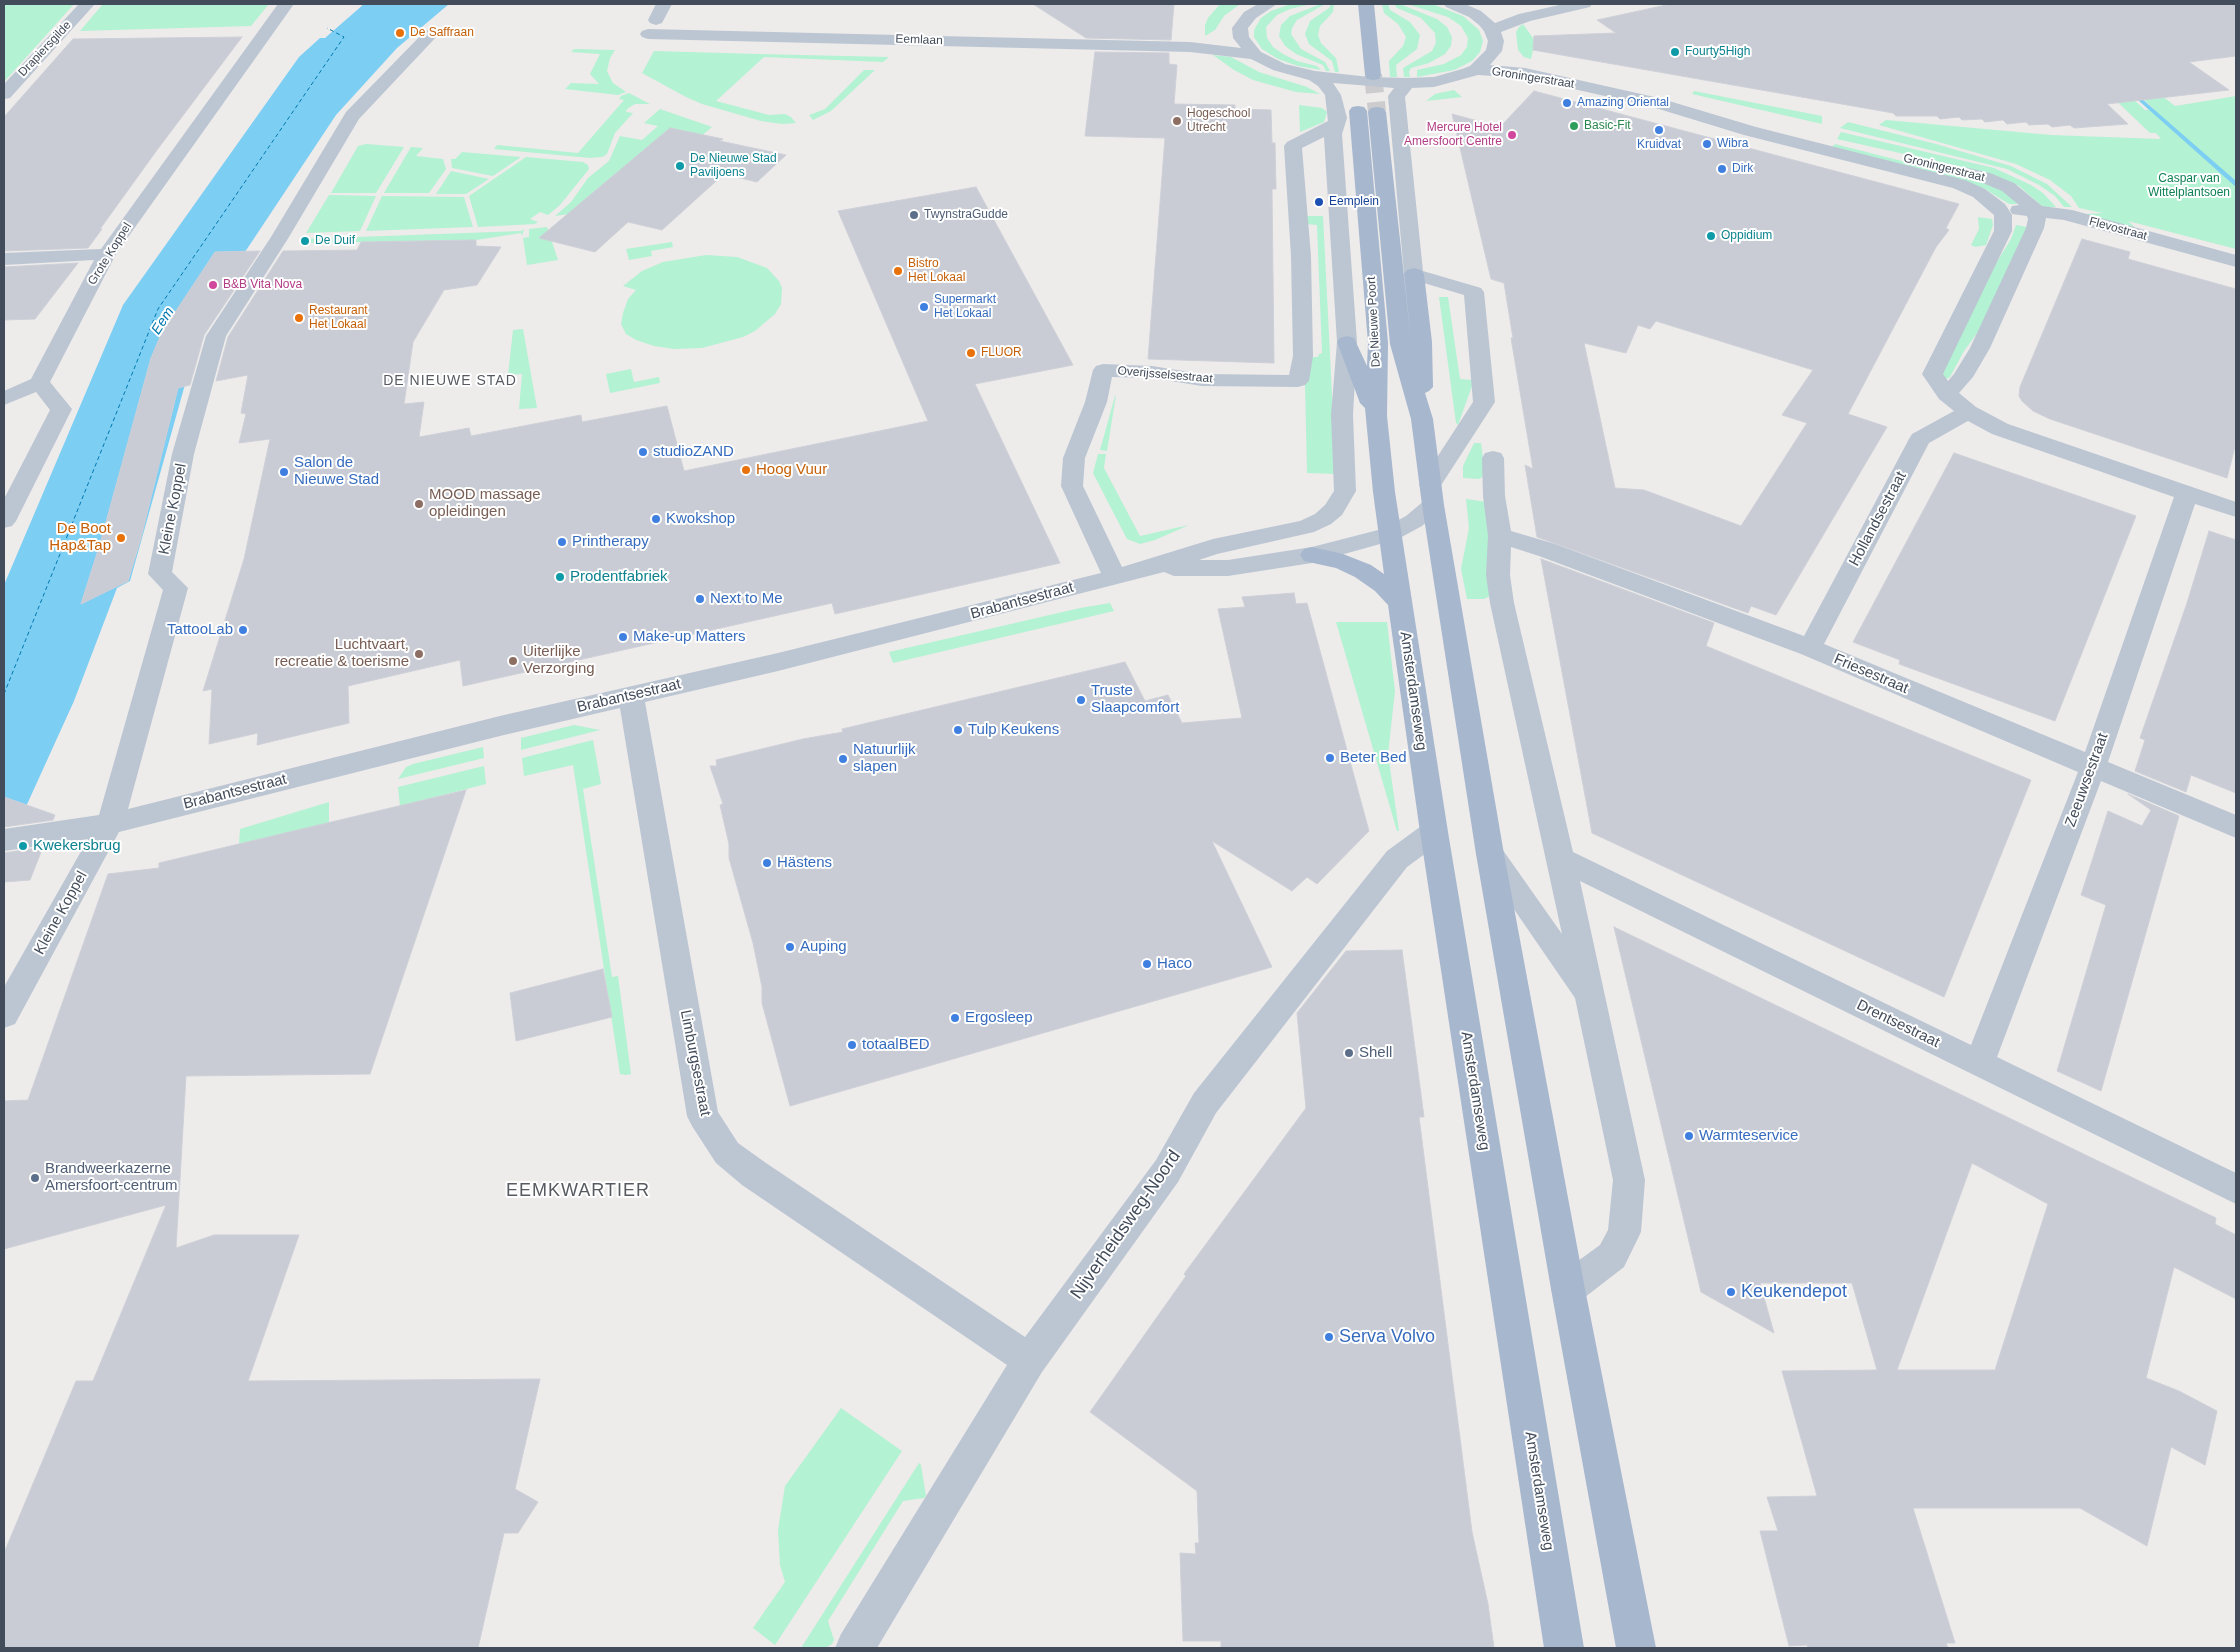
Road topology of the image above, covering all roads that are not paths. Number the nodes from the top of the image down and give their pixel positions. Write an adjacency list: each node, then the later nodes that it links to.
1 (87, 4): 20 (street, Drapiersgilde)
2 (286, 4): 25 (street, Grote Koppel)
3 (664, 4): 12 (street, Eemlaan)
4 (1270, 4): 9 (street)
5 (1366, 4): 16 (main road)
6 (1584, 4): 10 (street)
7 (1455, 5): 8 (street); 10 (street)
8 (1494, 7)
9 (1240, 28): 12 (street, Eemlaan); 14 (street)
10 (1492, 30): 13 (street)
11 (432, 33): 51 (street, Kleine Koppel)
12 (1190, 47): 14 (street, Eemlaan)
13 (1494, 51): 15 (street); 19 (street, Groningerstraat)
14 (1255, 55): 17 (street)
15 (1476, 70): 18 (street); 19 (street, Groningerstraat)
16 (1373, 75)
17 (1315, 76): 18 (street); 22 (street, De Nieuwe Poort)
18 (1408, 83): 28 (street)
19 (1591, 87): 21 (street, Groningerstraat)
20 (4, 94)
21 (1699, 115): 23 (street, Groningerstraat); 24 (street, Groningerstraat)
22 (1336, 124): 29 (street, De Nieuwe Poort); 46 (street, Overijsselsestraat)
23 (1998, 208): 24 (street, Flevostraat); 31 (street)
24 (2036, 211): 27 (street, Flevostraat); 31 (street)
25 (107, 254): 26 (street); 30 (street, Grote Koppel)
26 (4, 258)
27 (2236, 261)
28 (1414, 274): 35 (main road); 38 (street)
29 (1347, 342): 34 (main road); 39 (street, De Nieuwe Poort)
30 (39, 382): 32 (street); 41 (street)
31 (1947, 394): 33 (street)
32 (4, 399)
33 (1968, 412): 37 (street); 48 (street, Hollandsestraat)
34 (1376, 416): 35 (main road, De Nieuwe Poort); 42 (main road, De Nieuwe Poort)
35 (1422, 419): 38 (main road, De Nieuwe Poort)
36 (1493, 458): 43 (street)
37 (2187, 493): 40 (street); 50 (street, Zeeuwsestraat)
38 (1431, 495): 42 (street, Brabantsestraat); 55 (main road)
39 (1334, 510): 45 (street, Brabantsestraat)
40 (2236, 510)
41 (4, 521)
42 (1390, 534): 44 (street, Brabantsestraat); 47 (main road, Amsterdamseweg)
43 (1500, 536): 48 (street, Friesestraat); 56 (street)
44 (1312, 555): 45 (street, Brabantsestraat); 47 (main road)
45 (1148, 569): 46 (street, Brabantsestraat)
46 (1114, 576): 49 (street, Brabantsestraat)
47 (1400, 602): 53 (main road, Amsterdamseweg)
48 (1810, 648): 50 (street, Friesestraat)
49 (631, 695): 51 (street, Brabantsestraat); 62 (street, Limburgsestraat)
50 (2093, 767): 52 (street, Friesestraat); 59 (street, Zeeuwsestraat)
51 (110, 824): 54 (street, Brabantsestraat); 58 (street, Kleine Koppel)
52 (2236, 827)
53 (1434, 832): 62 (street, Nijverheidsweg-Noord); 64 (main road, Amsterdamseweg)
54 (4, 840)
55 (1490, 854): 57 (street); 61 (main road)
56 (1561, 859): 57 (street); 59 (street, Drentsestraat)
57 (1590, 998): 61 (street)
58 (4, 1015)
59 (1979, 1064): 60 (street, Drentsestraat)
60 (2236, 1189)
61 (1568, 1290): 65 (main road)
62 (1030, 1360): 63 (street, Nijverheidsweg-Noord)
63 (855, 1648)
64 (1564, 1648)
65 (1636, 1648)

